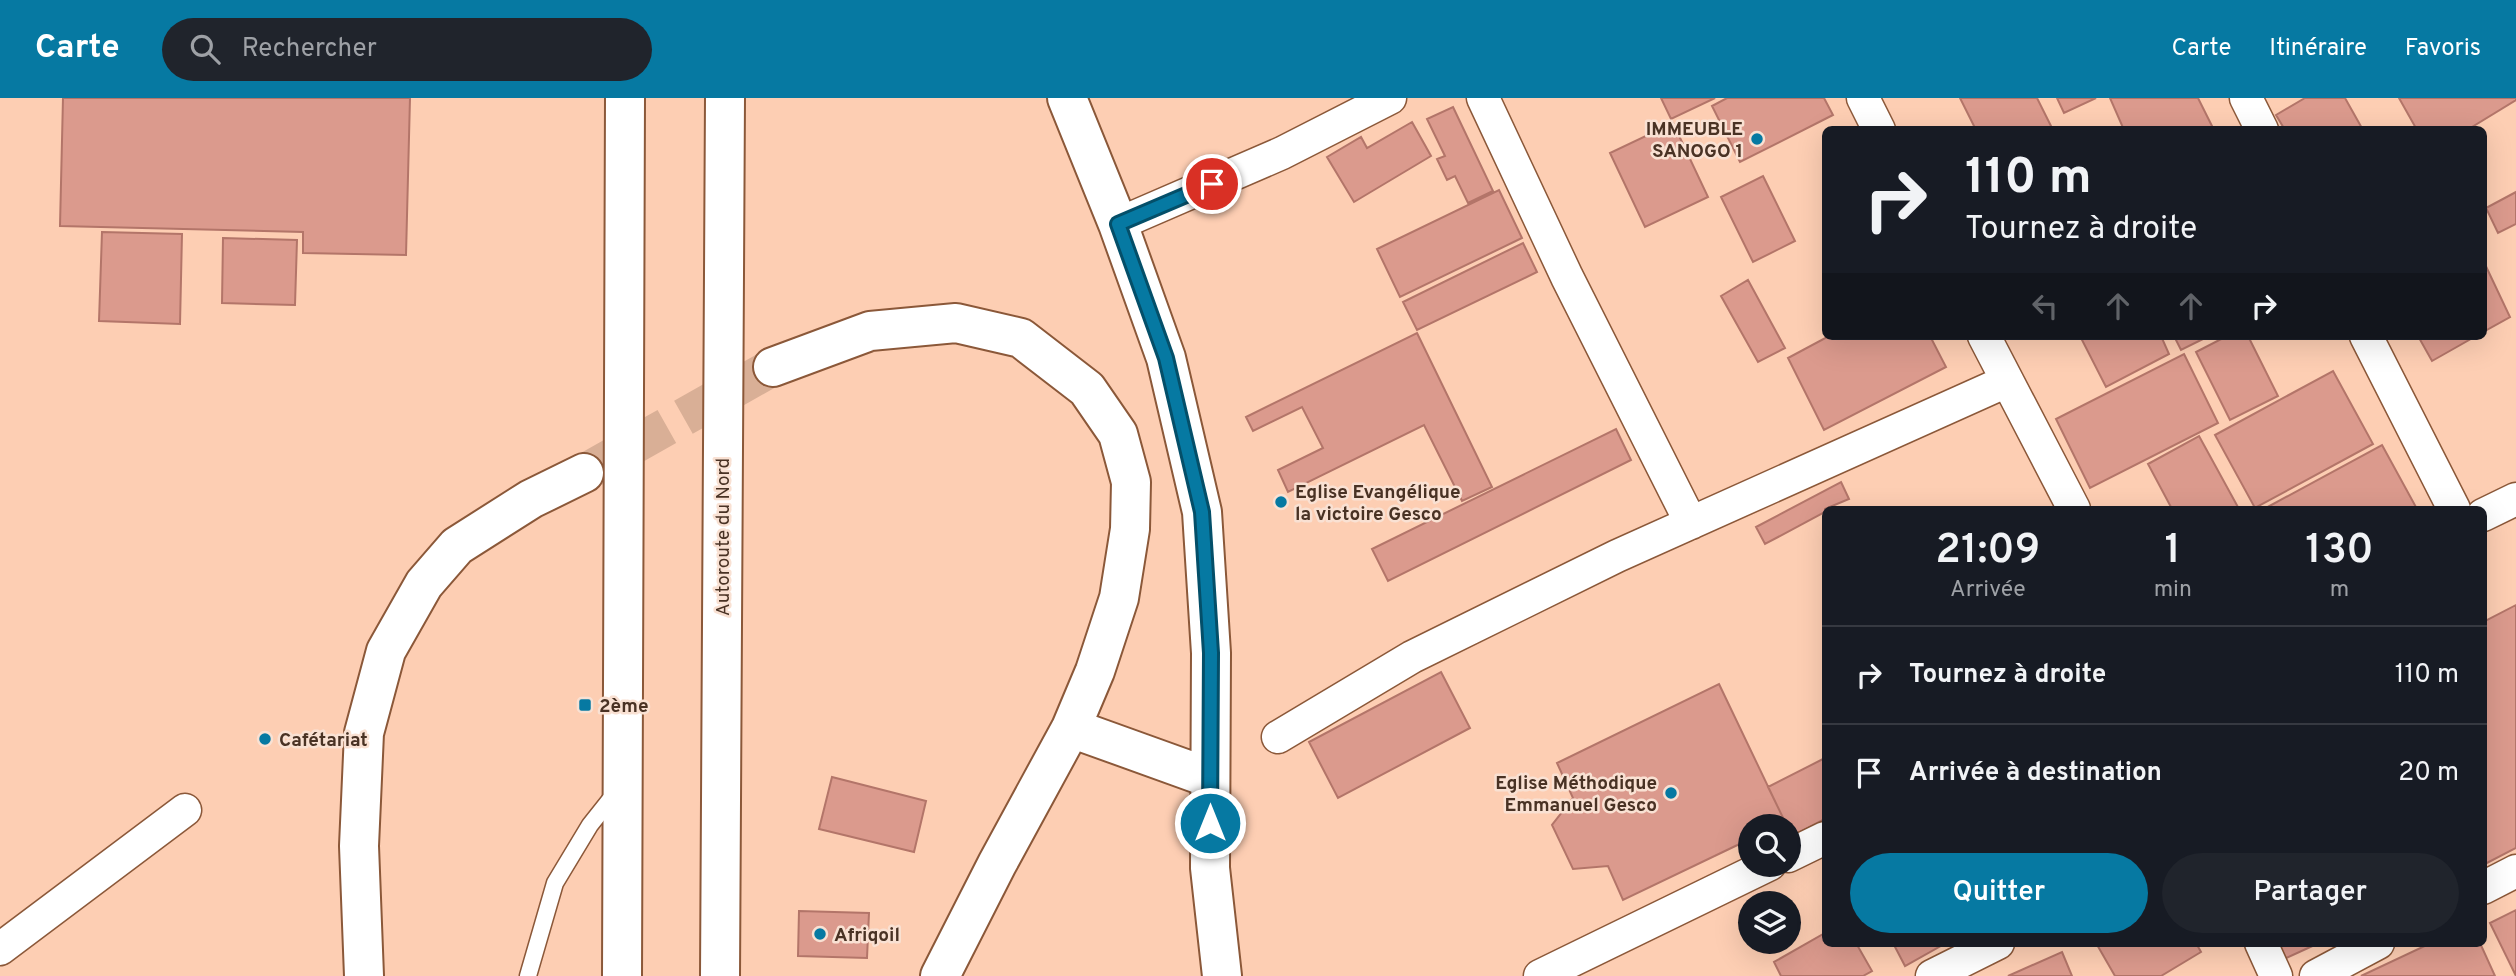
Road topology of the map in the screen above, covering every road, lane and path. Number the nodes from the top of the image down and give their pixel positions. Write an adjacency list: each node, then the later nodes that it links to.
1 (625, 98): 24 (main road)
2 (724, 98): 38 (main road, Autoroute du Nord)
3 (1066, 98): 10 (main road)
4 (1390, 98): 10 (street)
5 (1483, 98): 20 (street)
6 (1863, 98): 8 (street)
7 (2246, 98): 9 (street)
8 (1877, 126)
9 (2260, 126)
10 (1118, 224): 23 (main road)
11 (1986, 340): 14 (street)
12 (2368, 340): 18 (street)
13 (773, 367): 21 (main road)
14 (2007, 380): 17 (street); 20 (street)
15 (584, 473): 35 (main road)
16 (2516, 499): 19 (street)
17 (2072, 506)
18 (2452, 506)
19 (2487, 513)
20 (1691, 523): 22 (street)
21 (1071, 728): 23 (main road); 39 (main road)
22 (1278, 737)
23 (1210, 778): 40 (main road)
24 (623, 784): 36 (lane); 37 (main road)
25 (185, 810): 34 (street)
26 (1822, 839): 27 (street)
27 (1801, 850)
28 (2516, 871): 30 (street)
29 (1743, 877): 41 (street)
30 (2487, 886)
31 (1990, 947): 42 (street)
32 (2263, 947): 43 (street)
33 (2370, 947): 44 (street)
34 (0, 949)
35 (365, 976)
36 (528, 976)
37 (622, 976)
38 (720, 976)
39 (940, 976)
40 (1222, 976)
41 (1541, 976)
42 (1932, 976)
43 (2276, 976)
44 (2316, 976)

